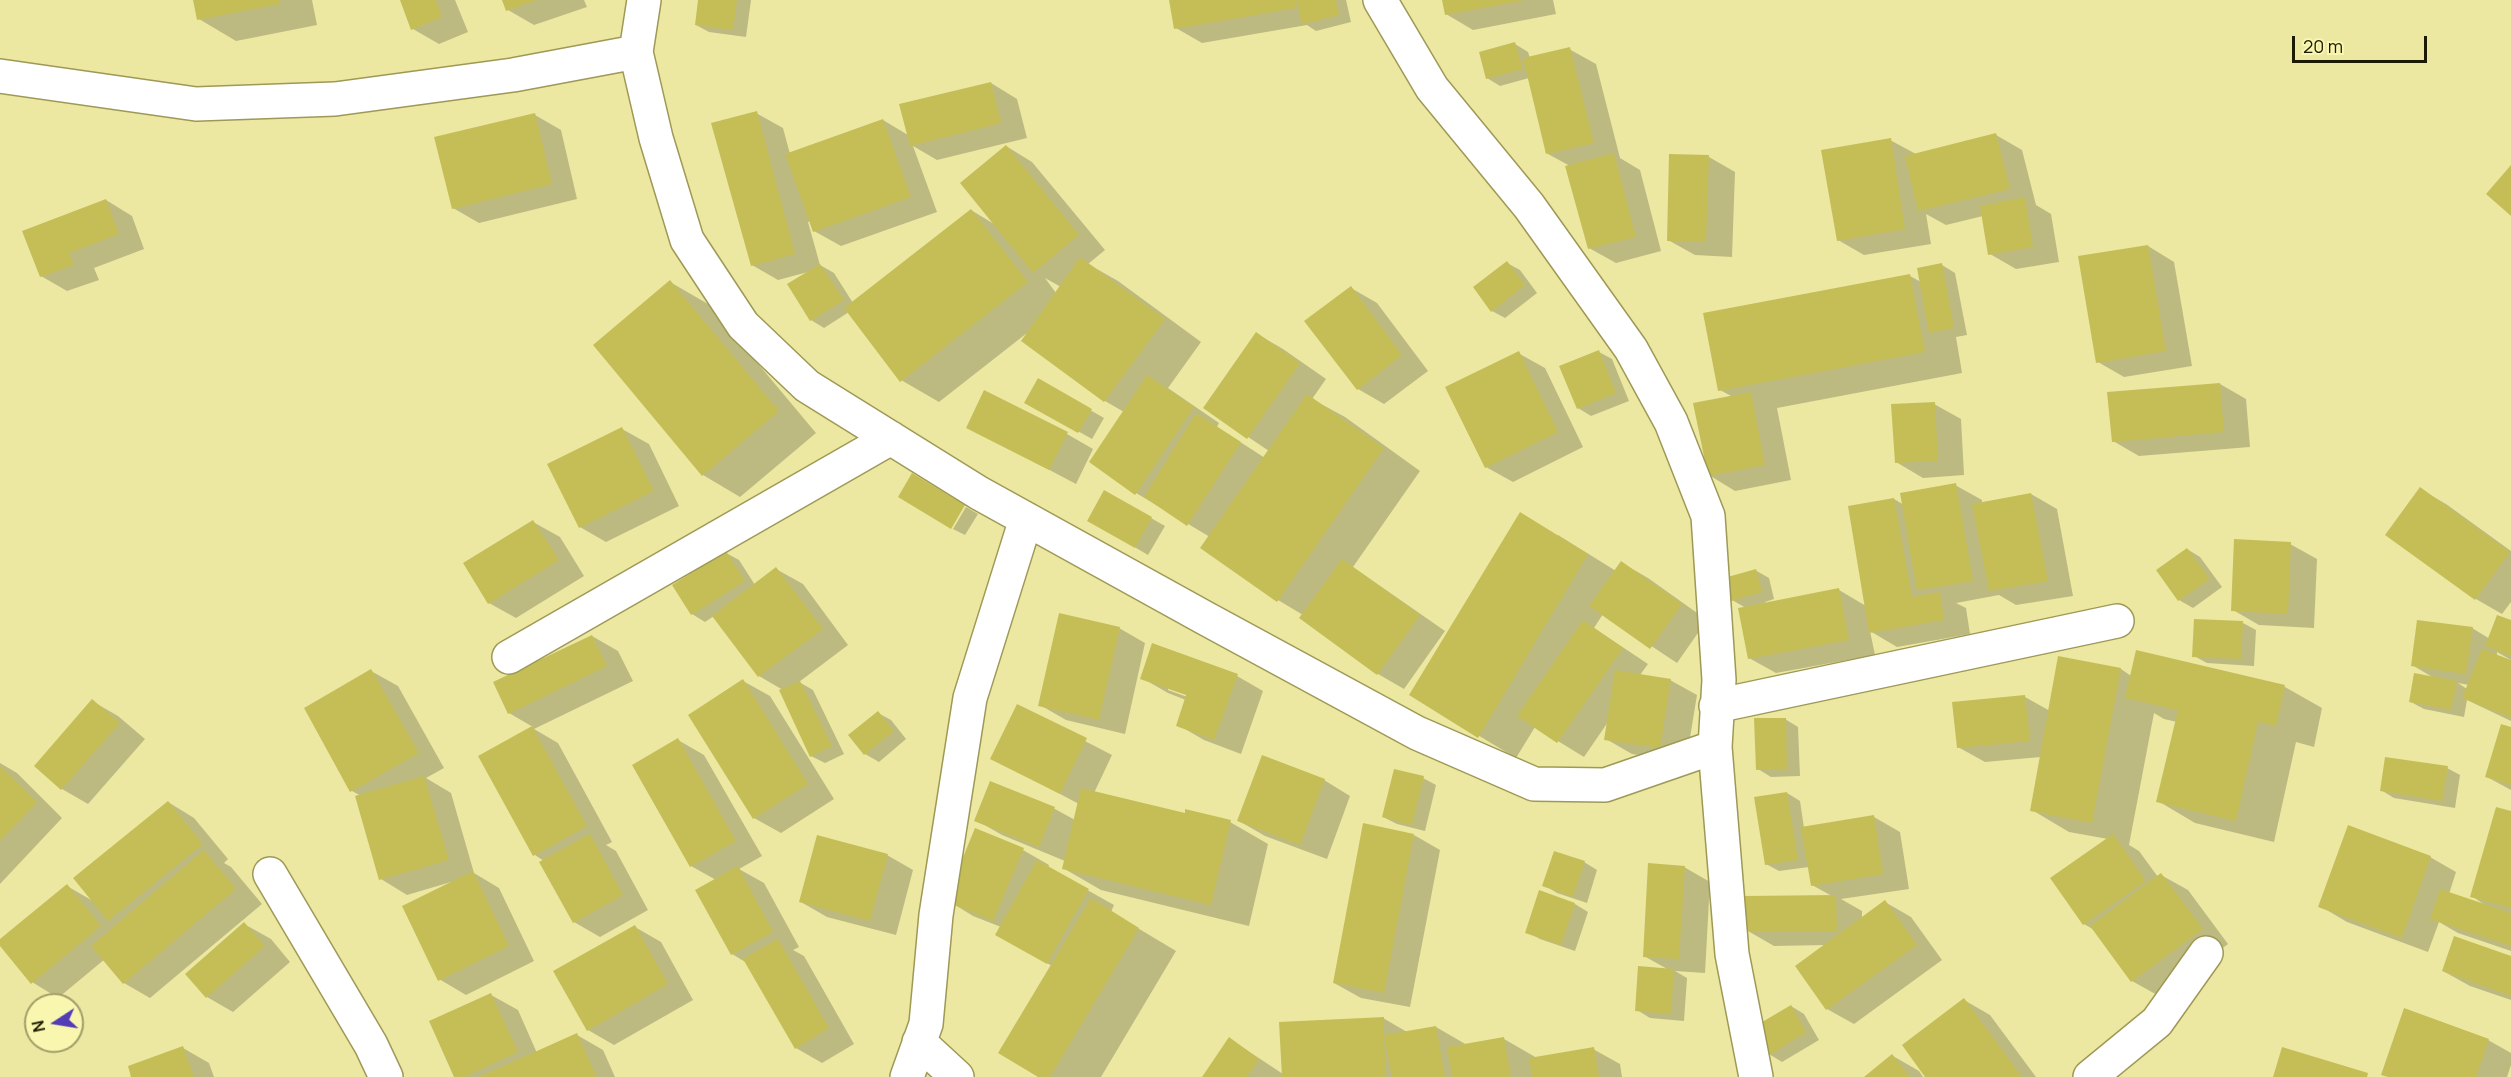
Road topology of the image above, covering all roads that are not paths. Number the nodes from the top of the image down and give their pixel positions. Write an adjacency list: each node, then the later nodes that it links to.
1 (644, 0): 3 (street)
2 (1380, 0): 9 (street)
3 (636, 52): 4 (street); 5 (street)
4 (0, 76)
5 (891, 438): 6 (street); 8 (street)
6 (1026, 519): 10 (street); 13 (street)
7 (2117, 621): 9 (street)
8 (509, 657)
9 (1716, 706): 10 (street)
10 (1715, 747): 17 (street)
11 (270, 874): 14 (street)
12 (2206, 953): 18 (street)
13 (919, 1042): 15 (street); 16 (street)
14 (386, 1077)
15 (907, 1077)
16 (957, 1077)
17 (1756, 1077)
18 (2090, 1077)

